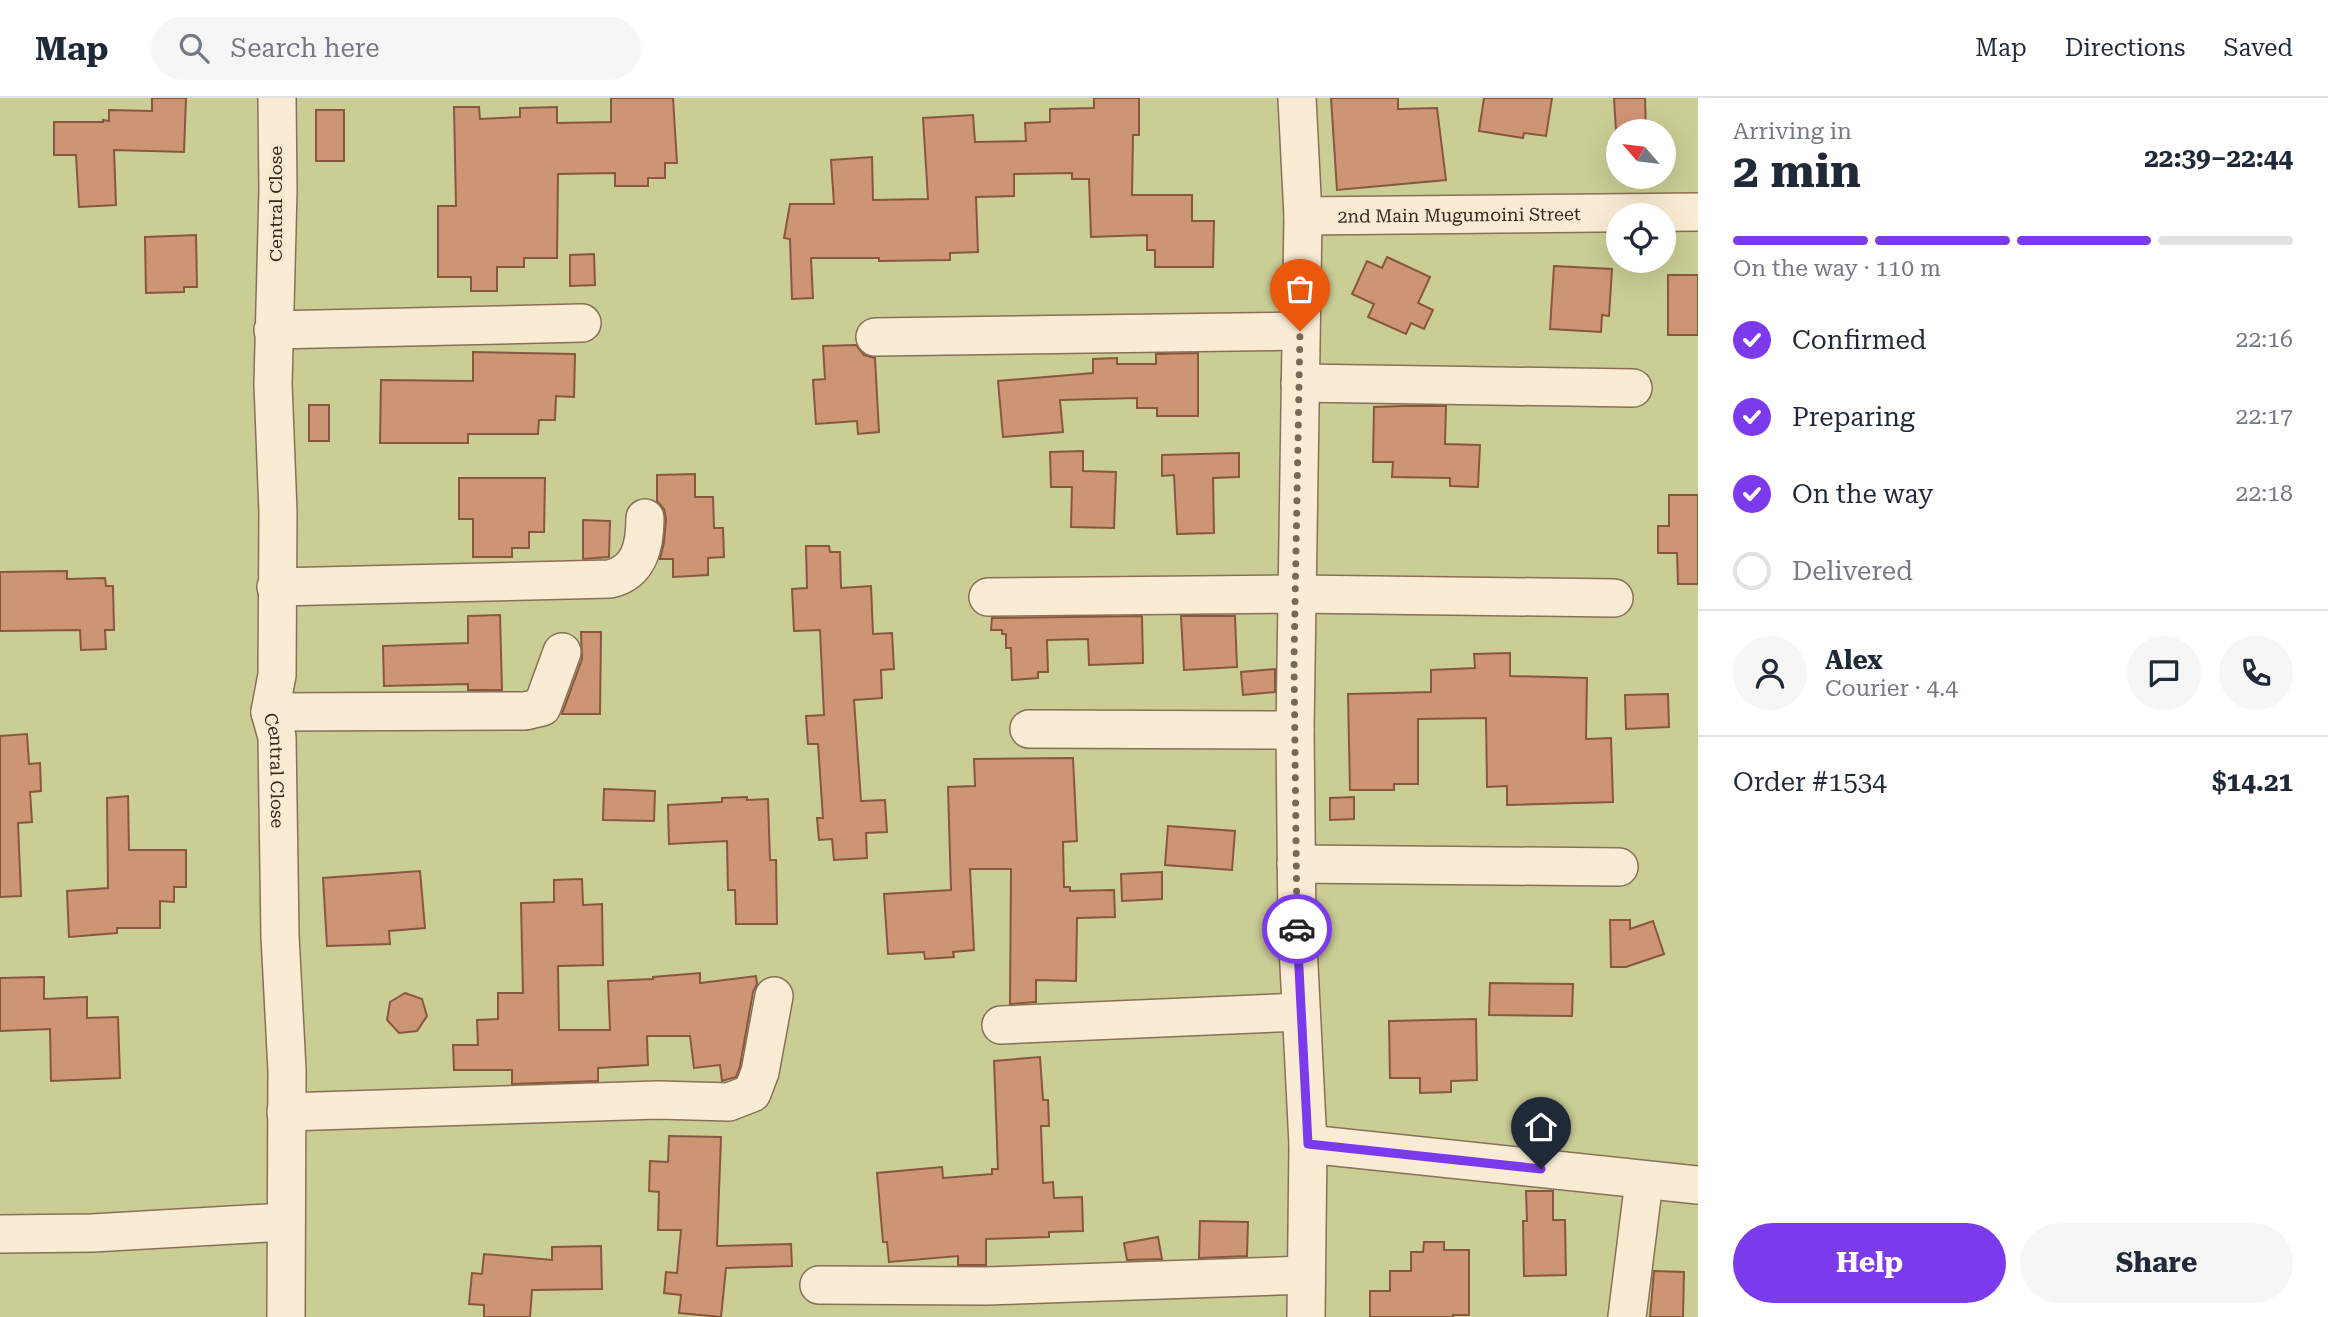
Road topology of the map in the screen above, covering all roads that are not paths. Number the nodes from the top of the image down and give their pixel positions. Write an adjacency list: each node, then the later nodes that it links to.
1 (276, 98): 6 (street, Central Close)
2 (1297, 98): 4 (street)
3 (1698, 212): 4 (street, 2nd Main Mugumoini Street)
4 (1303, 216): 7 (street)
5 (582, 323): 6 (street)
6 (274, 330): 12 (street, Central Close)
7 (1300, 331): 8 (street); 9 (street)
8 (875, 337)
9 (1300, 383): 10 (street); 13 (street)
10 (1633, 388)
11 (645, 518): 12 (street)
12 (276, 587): 17 (street, Central Close)
13 (1296, 594): 14 (street); 15 (street); 19 (street)
14 (988, 597)
15 (1614, 598)
16 (562, 652): 17 (street)
17 (270, 712): 25 (street, Central Close)
18 (1029, 729): 19 (street)
19 (1295, 730): 20 (street)
20 (1296, 864): 21 (street); 23 (street)
21 (1619, 867)
22 (774, 996): 25 (street)
23 (1301, 1012): 24 (street); 26 (street)
24 (1001, 1025)
25 (286, 1112): 29 (street, Central Close)
26 (1308, 1144): 27 (street); 31 (street)
27 (1644, 1181): 28 (street); 35 (street)
28 (1698, 1185)
29 (285, 1222): 30 (street); 33 (street, Central Close)
30 (0, 1234)
31 (1306, 1275): 32 (street); 34 (street)
32 (819, 1285)
33 (286, 1317)
34 (1306, 1317)
35 (1627, 1317)

